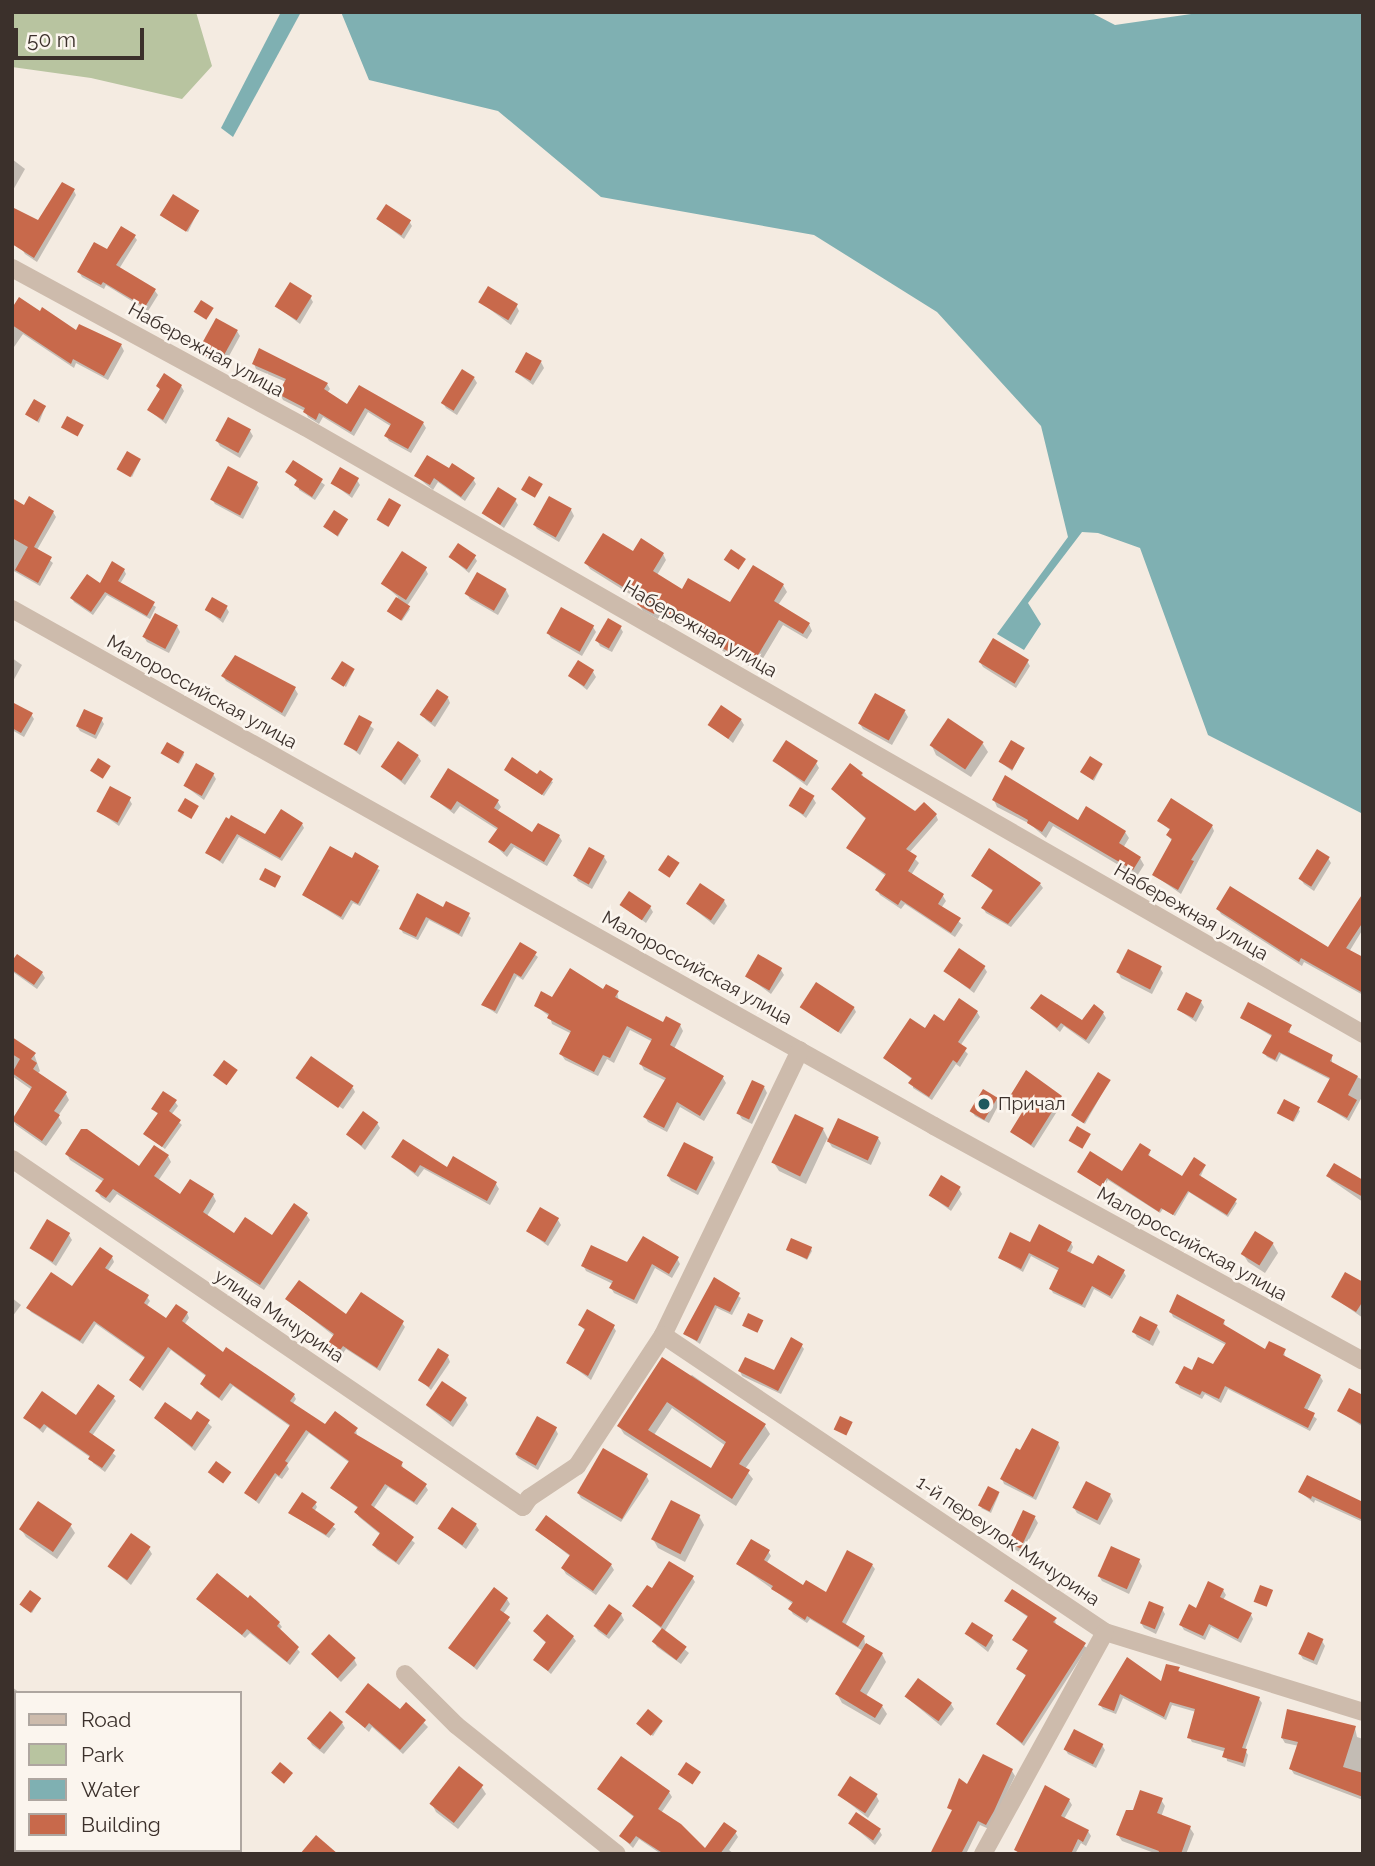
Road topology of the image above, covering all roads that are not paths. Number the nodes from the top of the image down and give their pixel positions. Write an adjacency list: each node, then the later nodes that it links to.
1 (12, 268): 3 (street, Набережная улица)
2 (12, 609): 4 (street, Малороссийская улица)
3 (1363, 1034)
4 (800, 1050): 6 (street); 7 (street, Малороссийская улица)
5 (12, 1159): 6 (street, улица Мичурина)
6 (663, 1335): 8 (street, 1-й переулок Мичурина)
7 (1363, 1361)
8 (1105, 1632): 10 (street, 1-й переулок Мичурина); 12 (street)
9 (405, 1674): 11 (street)
10 (1363, 1712)
11 (617, 1854)
12 (984, 1854)

